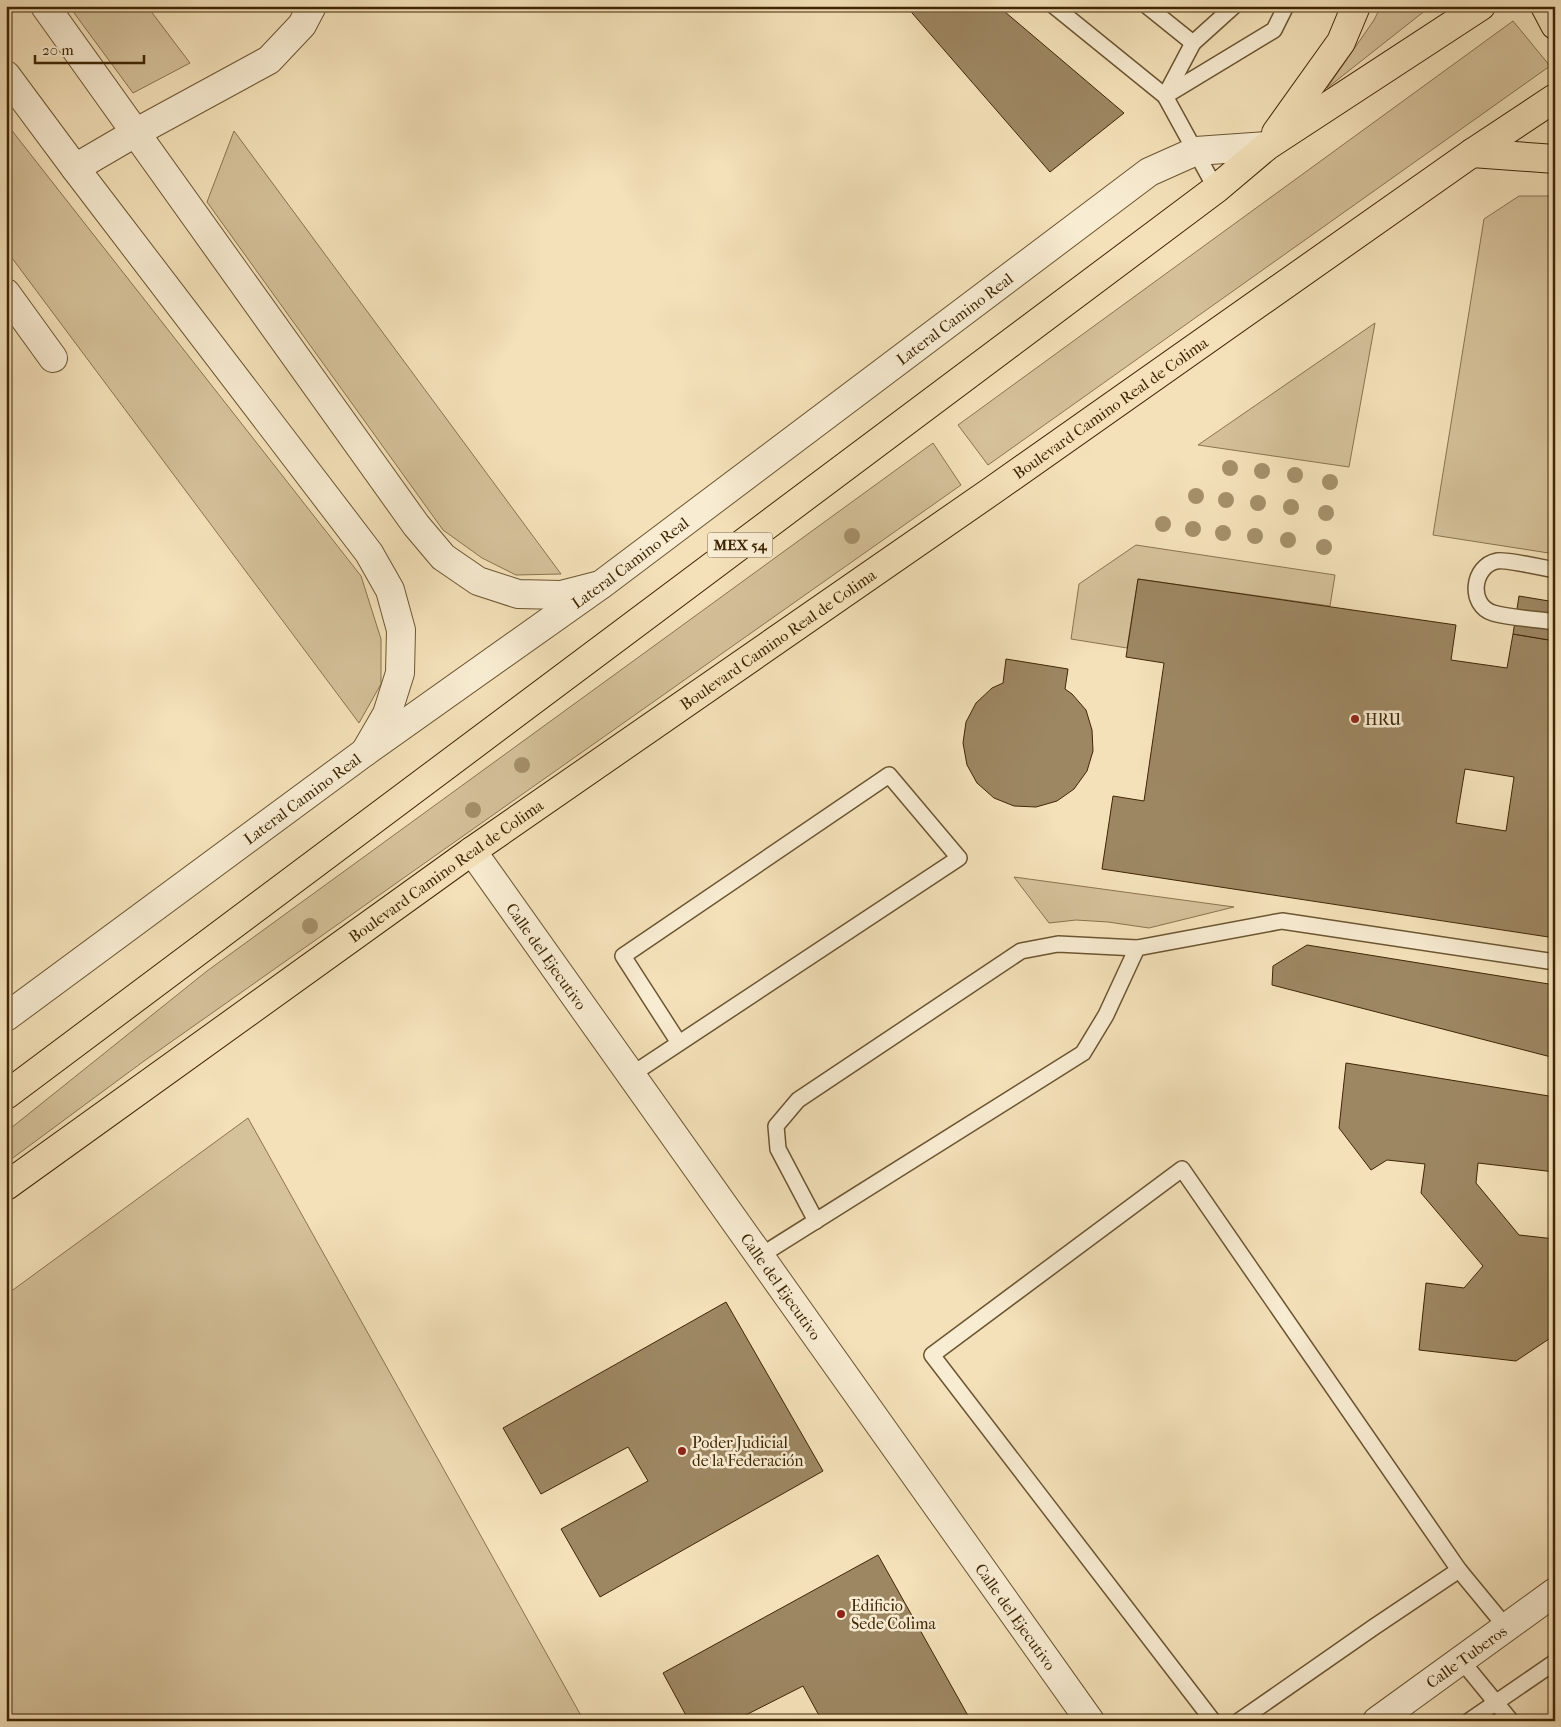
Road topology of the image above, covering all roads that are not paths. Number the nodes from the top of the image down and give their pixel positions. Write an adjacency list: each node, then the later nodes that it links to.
1 (45, 6): 15 (street)
2 (312, 6): 15 (street)
3 (1054, 6): 13 (lane)
4 (1147, 6): 11 (lane)
5 (1234, 6): 11 (lane)
6 (1286, 6): 13 (lane)
7 (1356, 6): 16 (main road)
8 (1481, 6): 16 (main road, MEX 54)
9 (1545, 6): 10 (main road)
10 (1555, 25)
11 (1193, 43): 13 (lane)
12 (6, 75): 20 (street)
13 (1165, 96): 17 (lane)
14 (1555, 98): 18 (main road, Boulevard Camino Real de Colima)
15 (136, 133): 20 (street); 25 (street)
16 (1267, 146): 17 (street, Lateral Camino Real); 21 (main road, MEX 54)
17 (1196, 151): 21 (lane); 25 (street, Lateral Camino Real)
18 (1472, 153): 19 (main road); 28 (main road, Boulevard Camino Real de Colima)
19 (1555, 159)
20 (75, 168): 27 (street)
21 (1216, 189): 34 (main road, MEX 54)
22 (6, 293): 23 (street)
23 (54, 358)
24 (1555, 570): 26 (lane)
25 (602, 584): 27 (street, Lateral Camino Real)
26 (1555, 622)
27 (365, 752): 31 (street, Lateral Camino Real)
28 (472, 852): 33 (street, Calle del Ejecutivo); 35 (main road, Boulevard Camino Real de Colima)
29 (1137, 948): 30 (lane); 36 (lane); 36 (lane)
30 (1555, 962)
31 (6, 1017)
32 (679, 1043): 32 (lane); 33 (lane)
33 (631, 1075): 37 (street, Calle del Ejecutivo)
34 (6, 1095)
35 (6, 1186)
36 (816, 1221): 37 (lane)
37 (760, 1256): 44 (street, Calle del Ejecutivo)
38 (1458, 1570): 40 (lane); 45 (lane); 46 (lane)
39 (1555, 1592): 40 (street, Calle Tuberos)
40 (1506, 1627): 41 (street, Calle Tuberos)
41 (1461, 1660): 43 (lane); 47 (street, Calle Tuberos)
42 (1555, 1662): 43 (lane)
43 (1496, 1702): 48 (lane); 49 (lane)
44 (1090, 1721)
45 (1213, 1721)
46 (1239, 1721)
47 (1377, 1721)
48 (1469, 1721)
49 (1512, 1721)

